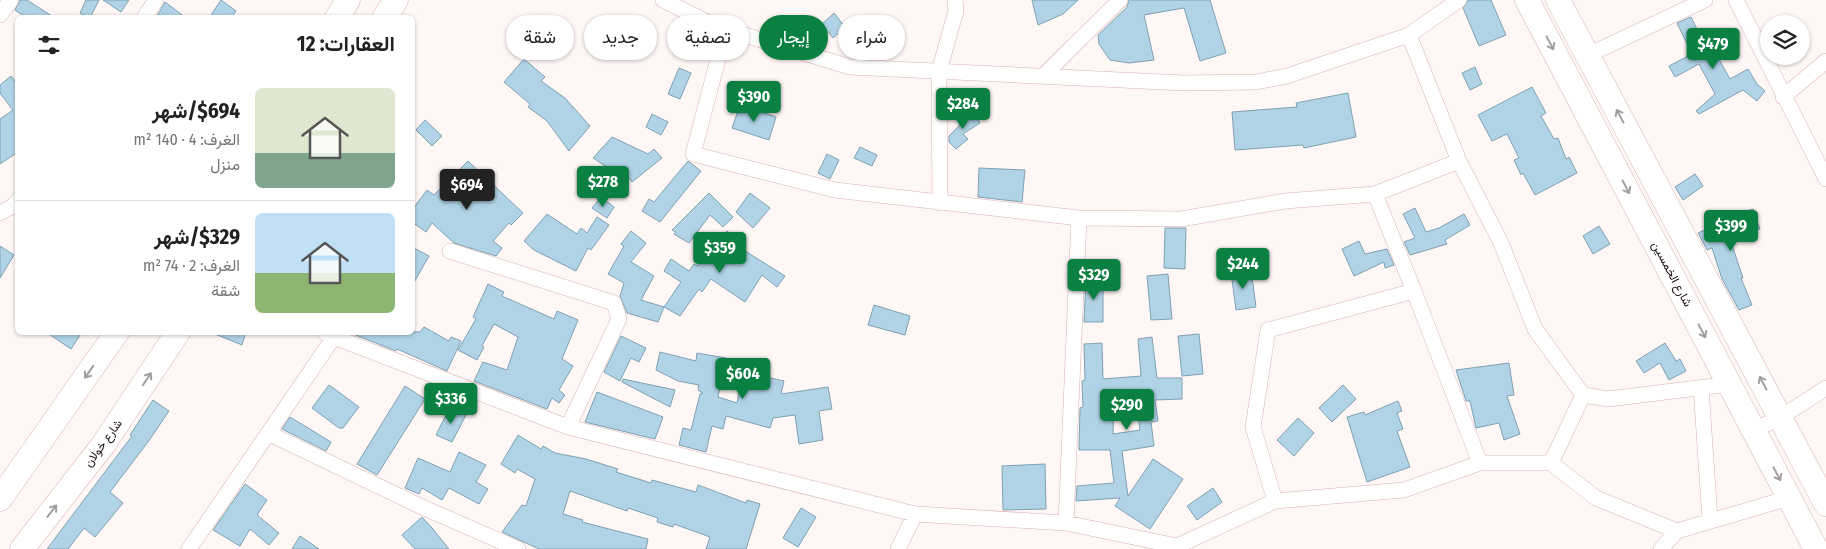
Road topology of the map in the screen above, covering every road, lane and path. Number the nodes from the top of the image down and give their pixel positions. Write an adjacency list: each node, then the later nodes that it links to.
1 (10, 0): 13 (street)
2 (156, 0): 14 (street)
3 (348, 0): 15 (main road)
4 (396, 0): 16 (main road)
5 (664, 0): 17 (street)
6 (956, 0): 23 (street)
7 (1120, 0): 24 (street)
8 (1459, 0): 18 (street)
9 (1527, 0): 39 (main road, شارع الخمسين, one-way to 39)
10 (1558, 0): 20 (main road)
11 (1705, 0): 20 (street)
12 (1736, 0): 25 (street)
13 (0, 15)
14 (146, 15)
15 (339, 15)
16 (386, 15)
17 (695, 15)
18 (1409, 35): 24 (street); 26 (street)
19 (749, 37): 23 (street)
20 (1588, 55): 43 (main road, one-way to 20)
21 (718, 60): 29 (street)
22 (1826, 61): 25 (street)
23 (939, 71): 24 (street); 29 (street)
24 (1043, 76)
25 (1783, 97): 27 (street)
26 (1459, 161): 28 (street); 42 (street)
27 (1826, 179)
28 (1375, 194): 32 (street); 34 (street)
29 (940, 203): 32 (street)
30 (15, 204): 31 (street)
31 (0, 213)
32 (1079, 218): 55 (street)
33 (450, 251): 44 (street)
34 (1414, 291): 47 (street); 51 (street)
35 (115, 335): 50 (main road, one-way to 50)
36 (176, 335): 57 (main road, شارع خولان, one-way to 36)
37 (328, 335): 46 (street)
38 (332, 335): 44 (street)
39 (1730, 384): 40 (street); 45 (main road, شارع الخمسين)
40 (1701, 387): 42 (street); 54 (street)
41 (1826, 388): 43 (street)
42 (1583, 395): 48 (street)
43 (1781, 417): 45 (street); 52 (main road)
44 (568, 428): 53 (street)
45 (1754, 430): 49 (main road, شارع الخمسين, one-way to 49)
46 (268, 433): 58 (street); 59 (street)
47 (1480, 463): 48 (street); 51 (street)
48 (1551, 463): 56 (street)
49 (1789, 498): 54 (street); 62 (main road, شارع الخمسين)
50 (0, 499)
51 (1275, 501): 55 (street)
52 (1826, 504)
53 (915, 514): 55 (street); 60 (street)
54 (1710, 520): 56 (street)
55 (1066, 523)
56 (1677, 530): 61 (street)
57 (22, 549)
58 (189, 549)
59 (518, 549)
60 (898, 549)
61 (1661, 549)
62 (1816, 549)

